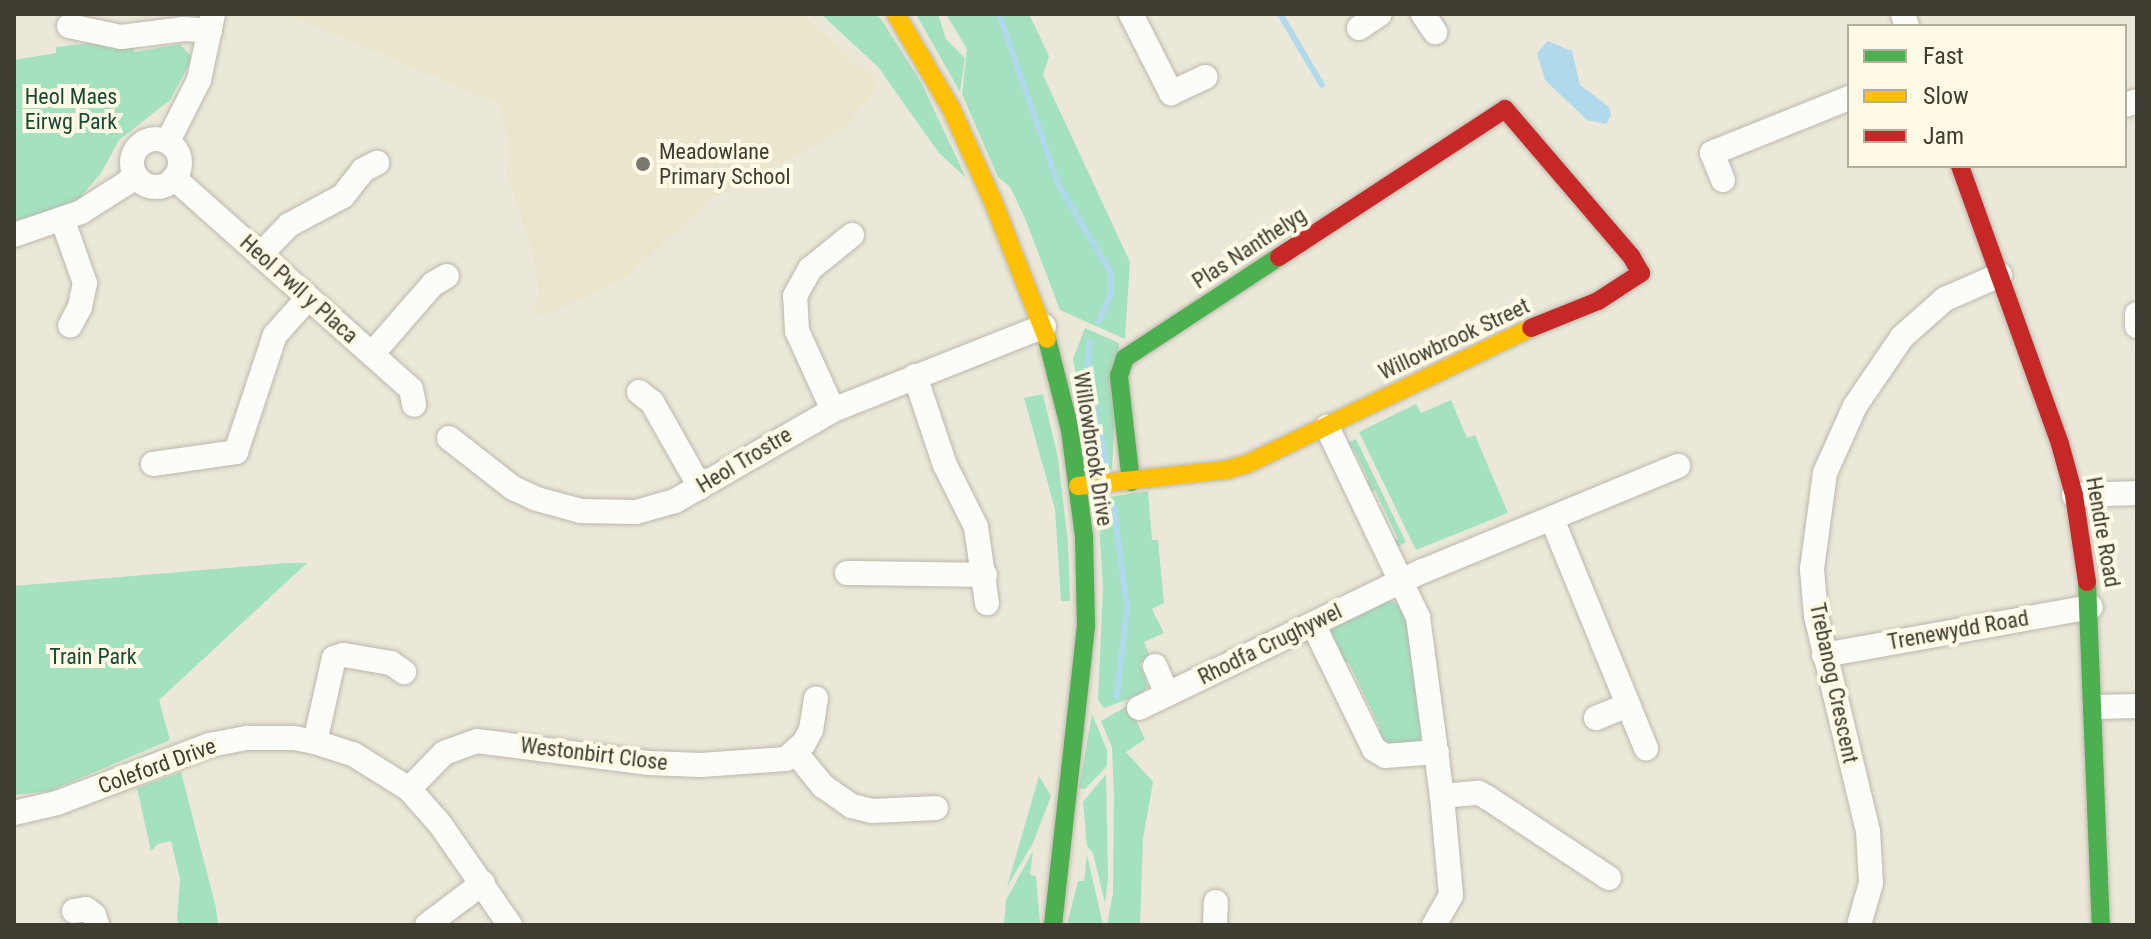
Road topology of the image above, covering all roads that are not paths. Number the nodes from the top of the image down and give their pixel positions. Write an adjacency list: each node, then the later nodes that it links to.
1 (896, 14): 25 (street, Willowbrook Drive)
2 (1131, 14): 7 (street)
3 (1380, 14): 6 (street)
4 (212, 23): 5 (street); 10 (street)
5 (69, 26)
6 (1359, 28)
7 (1206, 77)
8 (1847, 99): 15 (street)
9 (1505, 109): 32 (street, Willowbrook Street); 36 (street, Plas Nanthelyg)
10 (168, 141): 13 (street); 14 (street)
11 (377, 163): 19 (street)
12 (1961, 168): 20 (street, Hendre Road)
13 (136, 177): 14 (street); 16 (street)
14 (174, 178): 19 (street, Heol Pwll y Placa)
15 (1723, 180)
16 (63, 221): 17 (street); 24 (street)
17 (14, 235)
18 (852, 235): 31 (street)
19 (260, 255): 22 (street, Heol Pwll y Placa)
20 (2000, 275): 40 (street, Hendre Road); 48 (street, Trebanog Crescent)
21 (447, 276): 27 (street)
22 (308, 298): 27 (street, Heol Pwll y Placa); 34 (street)
23 (2137, 314): 26 (street)
24 (70, 326)
25 (1044, 326): 28 (street, Heol Trostre); 37 (street, Willowbrook Drive)
26 (2137, 326)
27 (372, 354): 30 (street, Heol Pwll y Placa)
28 (915, 376): 31 (street, Heol Trostre); 43 (street)
29 (639, 392): 38 (street)
30 (414, 405)
31 (833, 410): 38 (street, Heol Trostre)
32 (1327, 427): 36 (street, Willowbrook Street); 44 (street)
33 (449, 438): 38 (street, Heol Trostre)
34 (153, 464)
35 (1678, 466): 41 (street, Rhodfa Crughywel)
36 (1131, 482): 37 (street, Willowbrook Street)
37 (1078, 486): 72 (street, Willowbrook Drive)
38 (700, 487)
39 (2137, 493): 40 (street)
40 (2074, 495): 46 (street, Hendre Road)
41 (1552, 519): 44 (street, Rhodfa Crughywel); 53 (street)
42 (847, 573): 43 (street)
43 (985, 575): 45 (street)
44 (1401, 581): 47 (street, Rhodfa Crughywel); 60 (street)
45 (987, 603)
46 (2091, 607): 48 (street, Trenewydd Road); 55 (street, Hendre Road)
47 (1313, 624): 51 (street, Rhodfa Crughywel); 60 (street)
48 (1824, 655): 74 (street, Trebanog Crescent)
49 (1155, 666): 51 (street)
50 (404, 672): 58 (street)
51 (1167, 694): 56 (street, Rhodfa Crughywel)
52 (816, 698): 61 (street)
53 (1628, 705): 57 (street); 59 (street)
54 (2137, 706): 55 (street)
55 (2096, 707): 75 (street, Hendre Road)
56 (1139, 708)
57 (1596, 718)
58 (315, 742): 62 (street, Coleford Drive); 65 (street, Coleford Drive)
59 (1646, 748)
60 (1437, 752): 63 (street)
61 (796, 753): 62 (street, Westonbirt Close); 64 (street)
62 (409, 789): 67 (street, Coleford Drive)
63 (1442, 796): 66 (street); 73 (street)
64 (936, 808)
65 (14, 813)
66 (1609, 878)
67 (483, 883): 70 (street); 71 (street, Coleford Drive)
68 (74, 911): 69 (street)
69 (97, 925)
70 (427, 925)
71 (510, 925)
72 (1053, 925)
73 (1434, 925)
74 (1859, 925)
75 (2101, 925)

